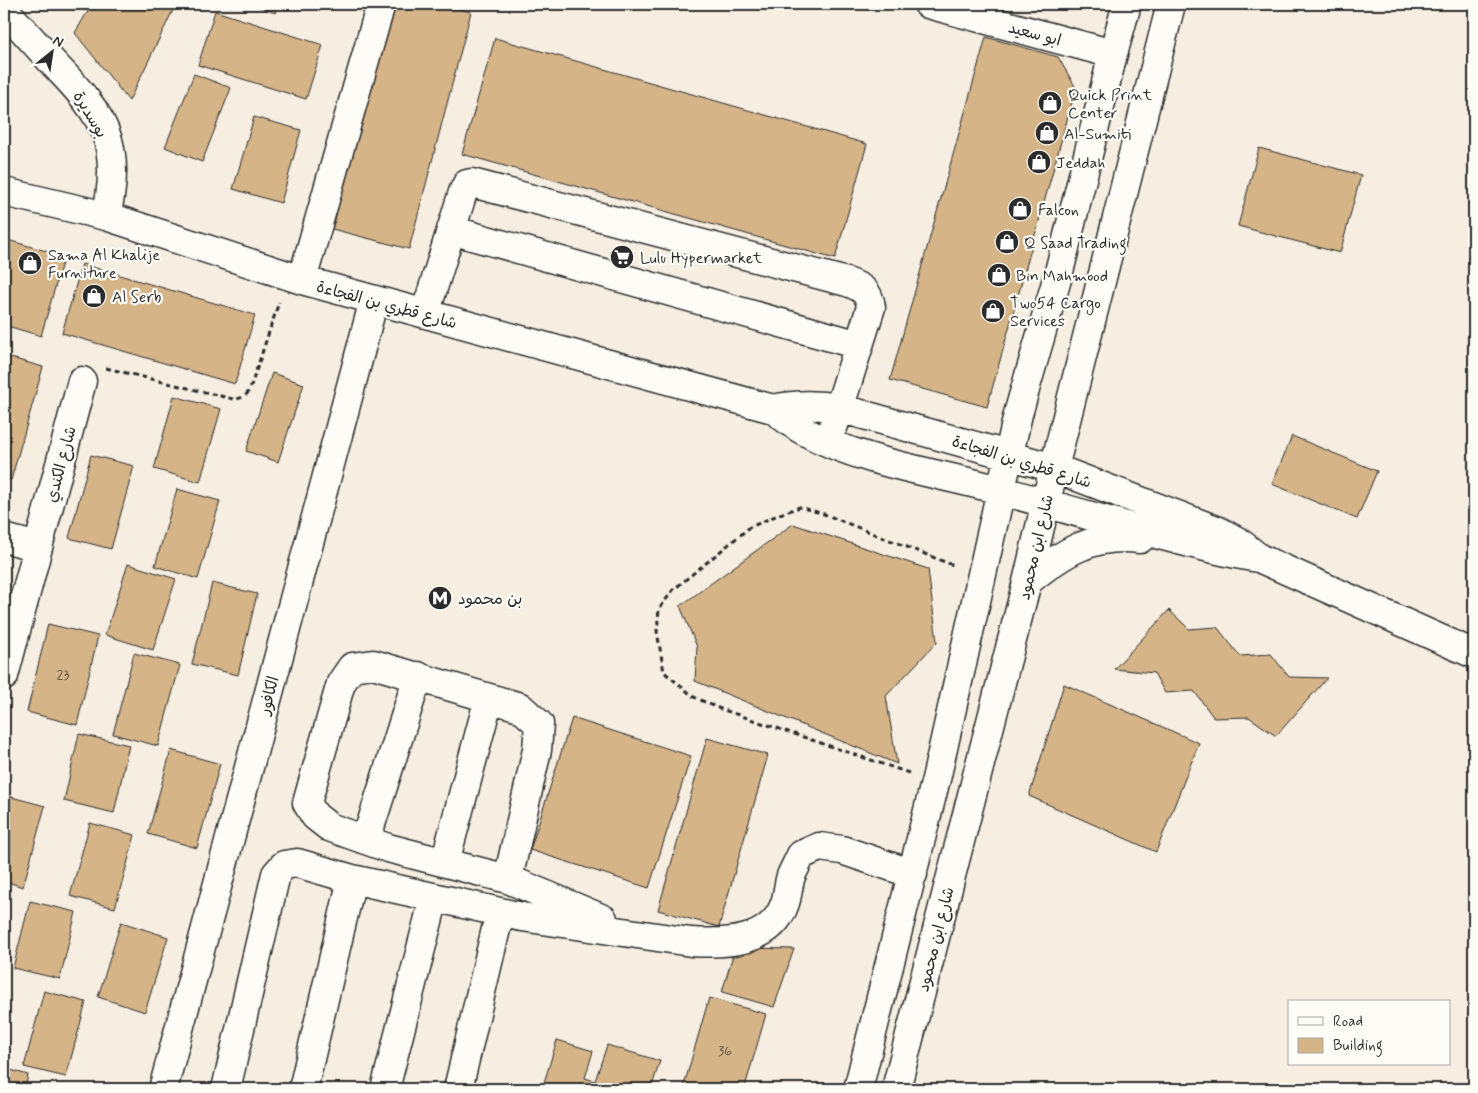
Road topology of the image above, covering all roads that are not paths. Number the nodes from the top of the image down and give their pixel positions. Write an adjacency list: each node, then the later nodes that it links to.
1 (381, 4): 10 (street)
2 (928, 4): 6 (street, ابو سعيد)
3 (1127, 4): 6 (street)
4 (1171, 4): 19 (street, شارع ابن محمود)
5 (4, 9): 8 (street, بوسديرة)
6 (1113, 54): 18 (street)
7 (4, 192): 8 (street, شارع قطري بن الفجاءة)
8 (106, 216): 10 (street, شارع قطري بن الفجاءة)
9 (452, 230): 12 (street); 13 (street); 13 (street)
10 (295, 278): 11 (street, شارع قطري بن الفجاءة)
11 (374, 300): 12 (street, شارع قطري بن الفجاءة); 39 (street, الكافور)
12 (425, 314): 16 (street, شارع قطري بن الفجاءة)
13 (859, 345): 15 (street)
14 (82, 381): 24 (street, شارع الكندي)
15 (840, 408): 16 (street, شارع قطري بن الفجاءة); 17 (street); 18 (street, شارع قطري بن الفجاءة)
16 (773, 409): 17 (street, شارع قطري بن الفجاءة)
17 (829, 443): 20 (street, شارع قطري بن الفجاءة)
18 (1008, 455): 19 (street, شارع قطري بن الفجاءة); 20 (street)
19 (1054, 468): 21 (street, شارع ابن محمود); 25 (street, شارع قطري بن الفجاءة)
20 (1000, 490): 21 (street, شارع قطري بن الفجاءة); 33 (street)
21 (1045, 503): 23 (street, شارع قطري بن الفجاءة); 26 (street, شارع ابن محمود)
22 (4, 538): 24 (street)
23 (1199, 545): 25 (street, شارع قطري بن الفجاءة); 26 (street)
24 (38, 547): 28 (street, شارع الكندي)
25 (1259, 558): 27 (street, شارع قطري بن الفجاءة)
26 (1027, 582): 45 (street, شارع ابن محمود)
27 (1474, 654)
28 (4, 676)
29 (418, 676): 30 (street); 31 (street); 31 (street)
30 (489, 698): 32 (street); 34 (street)
31 (377, 844): 32 (street); 35 (street)
32 (445, 862): 34 (street)
33 (914, 874): 38 (street); 44 (street)
34 (508, 879): 38 (street)
35 (365, 882): 36 (street); 40 (street); 41 (street)
36 (434, 898): 37 (street); 42 (street)
37 (500, 912): 38 (street); 43 (street)
38 (636, 934)
39 (162, 1089)
40 (226, 1089)
41 (303, 1089)
42 (385, 1089)
43 (458, 1089)
44 (858, 1089)
45 (896, 1089)

